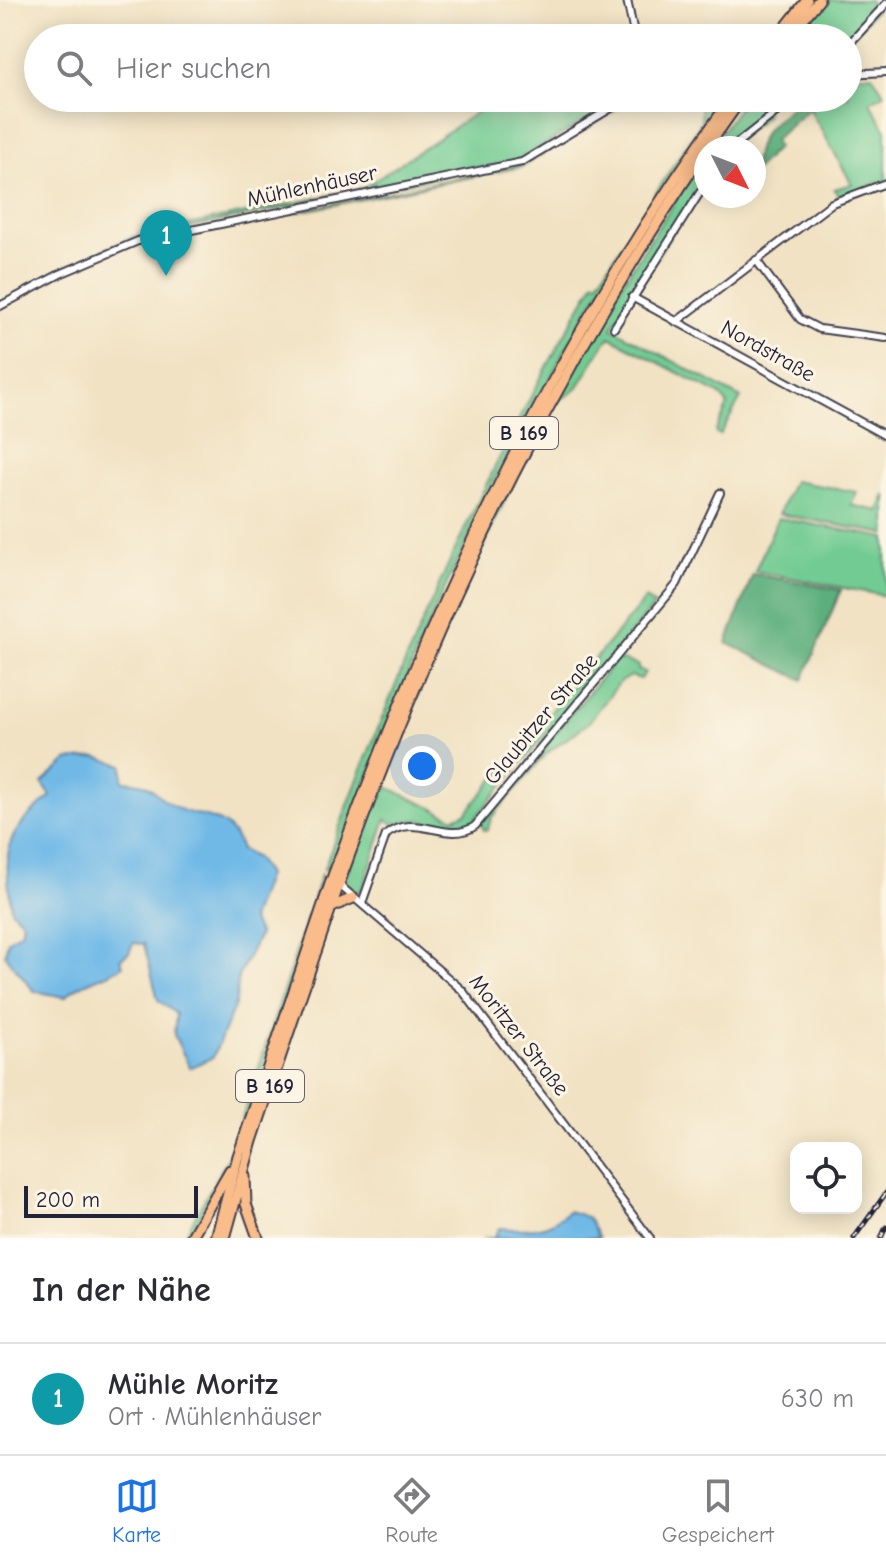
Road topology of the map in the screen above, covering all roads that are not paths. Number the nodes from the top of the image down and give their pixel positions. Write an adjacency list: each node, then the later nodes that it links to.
1 (627, 0): 5 (street)
2 (807, 0): 6 (main road)
3 (819, 0): 7 (main road)
4 (886, 4): 8 (street)
5 (632, 24)
6 (788, 24)
7 (799, 24)
8 (862, 30)
9 (886, 72): 10 (street)
10 (862, 73)
11 (605, 112): 20 (street, Mühlenhäuser)
12 (723, 112): 26 (main road, B 169)
13 (733, 112): 26 (main road, B 169)
14 (777, 112): 15 (street)
15 (746, 136)
16 (886, 183): 18 (street)
17 (694, 201): 19 (street)
18 (756, 260): 21 (street); 23 (street)
19 (632, 297): 21 (street, Nordstraße); 22 (street)
20 (0, 306)
21 (676, 322): 24 (street, Nordstraße)
22 (614, 328)
23 (886, 338)
24 (886, 436)
25 (720, 493): 27 (street, Glaubitzer Straße)
26 (335, 882): 27 (street, Moritzer Straße); 28 (main road, B 169); 29 (main road, B 169)
27 (358, 900): 28 (main road); 35 (street, Moritzer Straße)
28 (330, 908): 30 (main road, B 169)
29 (238, 1156): 31 (main road, B 169); 32 (main road, B 169)
30 (245, 1165): 33 (main road, B 169); 34 (main road, B 169)
31 (191, 1238)
32 (216, 1238)
33 (225, 1238)
34 (258, 1238)
35 (650, 1238)

